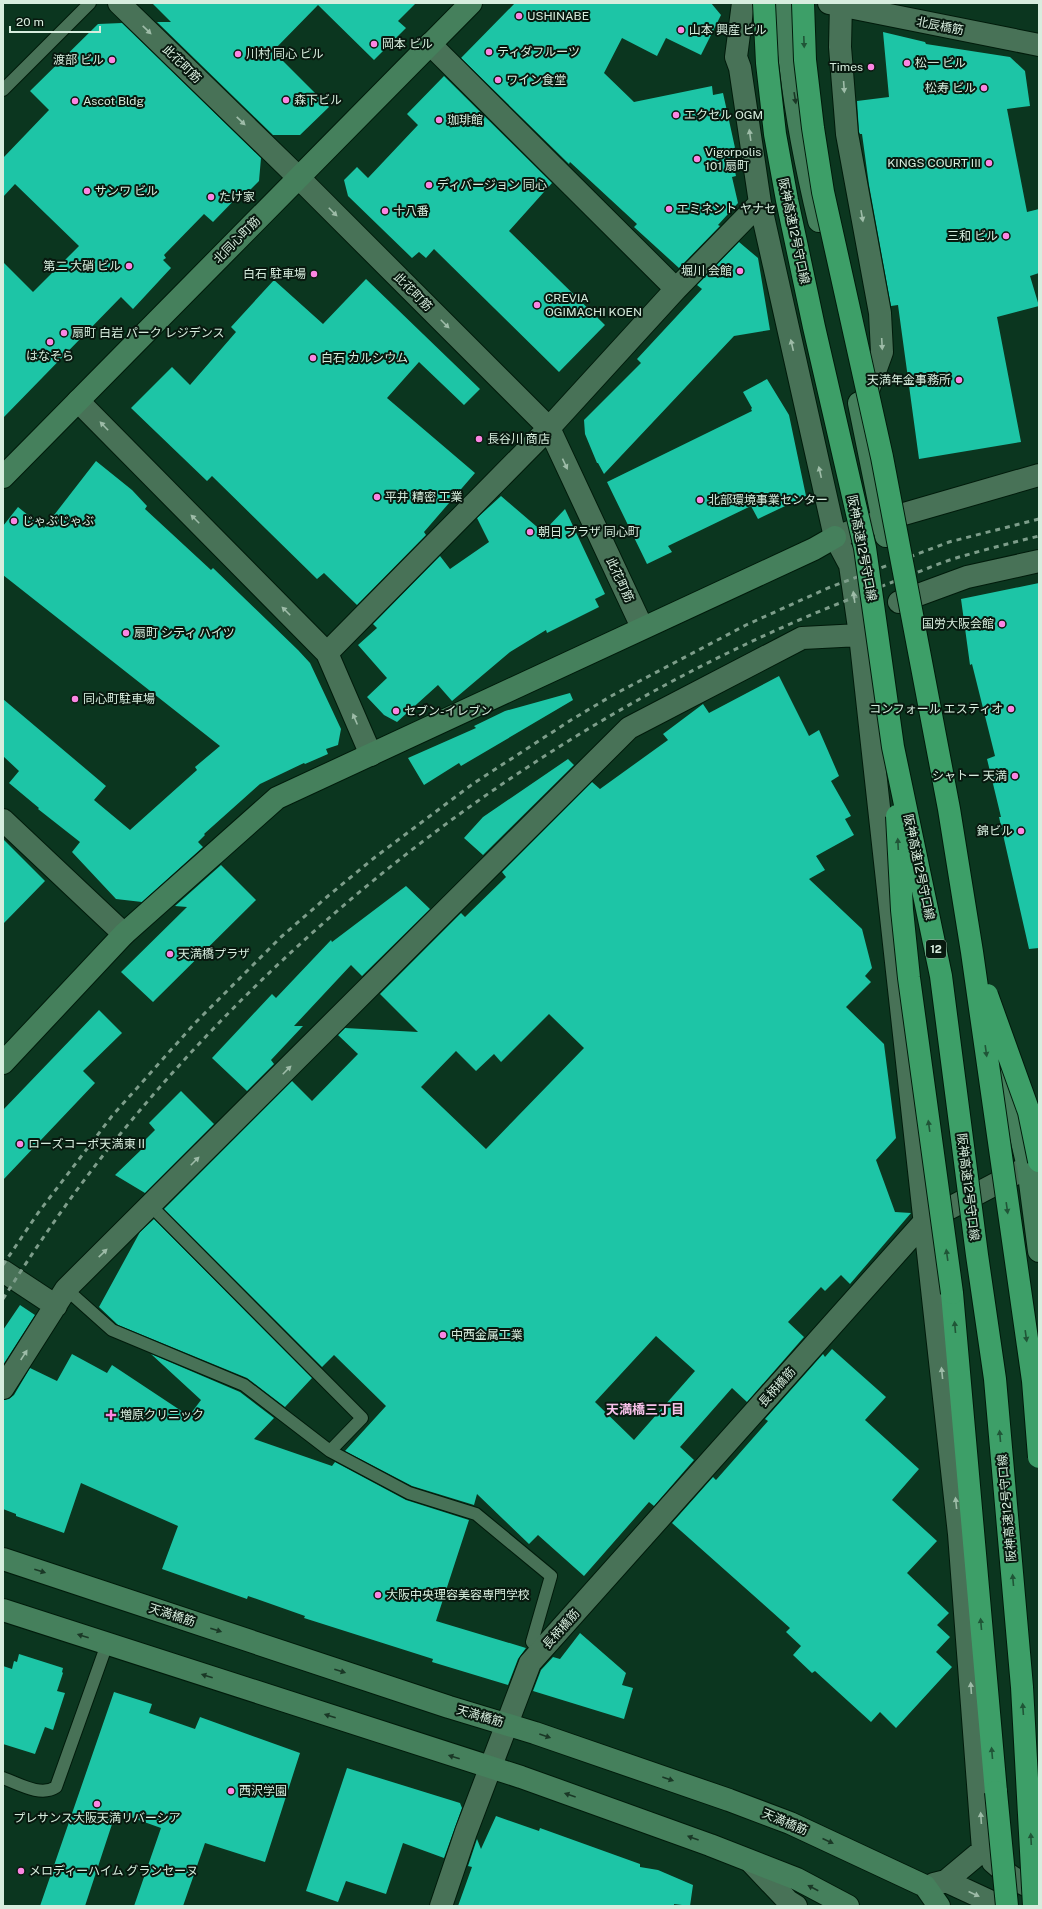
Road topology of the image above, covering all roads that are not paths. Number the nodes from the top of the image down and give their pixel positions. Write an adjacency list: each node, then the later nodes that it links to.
1 (90, 3): 11 (lane)
2 (119, 3): 12 (street, 此花町筋, one-way to 12)
3 (471, 3): 8 (street, 北同心町筋)
4 (743, 3): 10 (street)
5 (764, 3): 27 (highway, 阪神高速12号守口線 / 12, bridge)
6 (791, 4): 7 (street, 北辰橋筋); 10 (street, 北辰橋筋); 16 (street, one-way to 16); 31 (highway, one-way to 31, bridge)
7 (837, 4): 9 (street, 北辰橋筋); 16 (street, one-way to 16)
8 (430, 44): 12 (street, 北同心町筋); 14 (street)
9 (1039, 45)
10 (736, 57): 13 (street, one-way to 10)
11 (3, 90)
12 (299, 178): 15 (street, 北同心町筋); 17 (street, 此花町筋, one-way to 17)
13 (760, 203): 14 (street); 21 (street, one-way to 13)
14 (676, 289): 17 (street)
15 (78, 401): 19 (street, 北同心町筋); 26 (street, one-way to 15)
16 (861, 411): 20 (street)
17 (549, 428): 24 (street, 此花町筋, one-way to 24); 26 (street)
18 (1039, 475): 20 (street)
19 (3, 477)
20 (883, 520): 21 (street); 23 (street)
21 (834, 537): 24 (street); 25 (street, one-way to 21)
22 (1039, 561): 23 (street)
23 (899, 602): 33 (street)
24 (642, 627): 28 (street)
25 (860, 635): 34 (street, one-way to 25); 35 (street)
26 (327, 653): 28 (street, one-way to 26)
27 (893, 748): 59 (highway, one-way to 27, bridge); 60 (highway, 阪神高速12号守口線 / 12, one-way to 27, bridge)
28 (371, 755): 30 (street)
29 (3, 820): 30 (street)
30 (124, 934): 32 (street)
31 (972, 952): 33 (highway, bridge); 41 (highway, one-way to 41, bridge)
32 (3, 1063)
33 (1035, 1161): 35 (street, 長柄橋筋); 36 (street)
34 (151, 1206): 38 (street, one-way to 34); 40 (lane)
35 (925, 1221): 45 (street, 長柄橋筋); 49 (street, one-way to 35)
36 (1039, 1252)
37 (3, 1271): 38 (street)
38 (61, 1298): 39 (street, one-way to 38); 40 (lane)
39 (3, 1388)
40 (330, 1451): 45 (lane)
41 (1039, 1457)
42 (3, 1559): 46 (street, 天満橋筋, one-way to 46)
43 (3, 1610): 44 (street, one-way to 43)
44 (107, 1644): 47 (street, one-way to 44); 48 (lane)
45 (540, 1652): 46 (street, 長柄橋筋)
46 (508, 1724): 47 (street, 長柄橋筋); 52 (street, 天満橋筋, one-way to 52)
47 (491, 1768): 50 (street, one-way to 47); 54 (street, 長柄橋筋)
48 (3, 1778)
49 (984, 1850): 51 (street); 53 (street)
50 (751, 1862): 55 (street); 56 (street, one-way to 50)
51 (946, 1881): 52 (street); 58 (street, one-way to 58)
52 (925, 1886): 57 (street, 天満橋筋)
53 (1039, 1891)
54 (441, 1906)
55 (796, 1906)
56 (848, 1906)
57 (939, 1906)
58 (1000, 1906)
59 (1007, 1906)
60 (1034, 1906)

